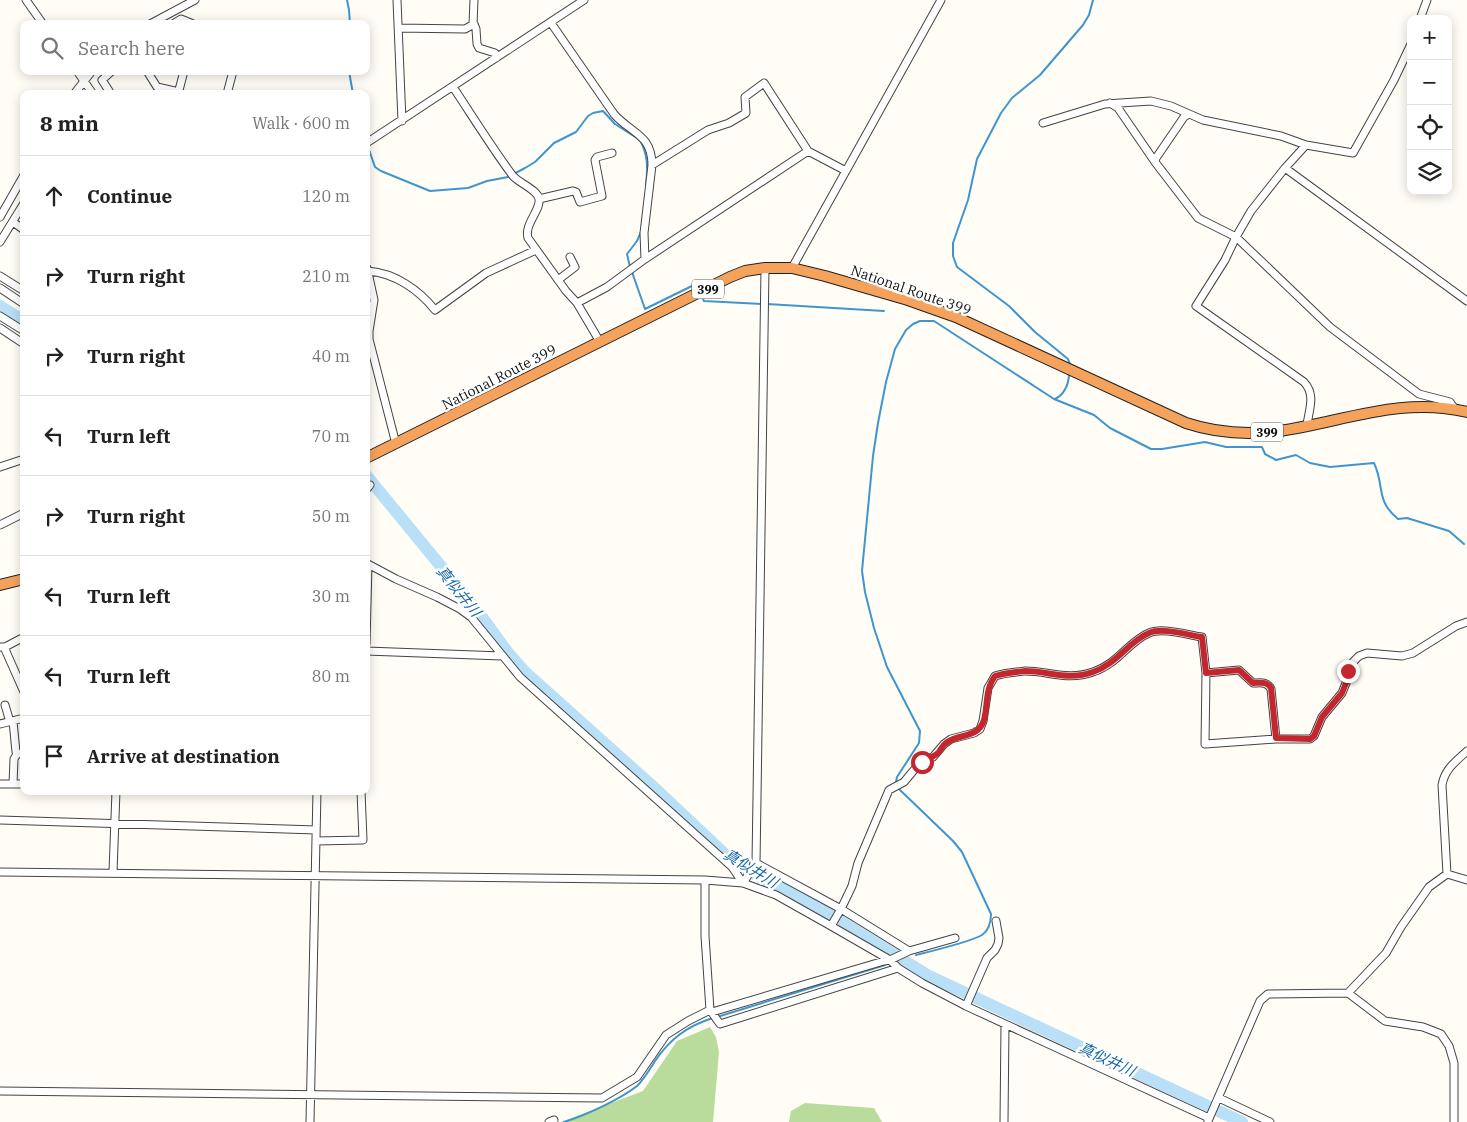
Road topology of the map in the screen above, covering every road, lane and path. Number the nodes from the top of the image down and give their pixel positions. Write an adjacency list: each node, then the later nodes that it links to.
1 (26, 0): 9 (street)
2 (195, 0): 10 (street)
3 (397, 0): 13 (street)
4 (474, 0): 12 (street)
5 (584, 0): 11 (street)
6 (941, 0): 41 (street)
7 (1427, 0): 8 (street)
8 (1421, 15)
9 (40, 20)
10 (158, 20)
11 (550, 23): 15 (street); 39 (street)
12 (473, 24): 13 (street); 15 (street)
13 (398, 28): 32 (street)
14 (1407, 52): 35 (street)
15 (496, 58): 23 (street)
16 (80, 75): 22 (street)
17 (88, 75): 22 (street)
18 (108, 75): 26 (street)
19 (150, 75): 27 (street)
20 (183, 75): 28 (street)
21 (232, 75): 29 (street)
22 (83, 79): 24 (street); 25 (street)
23 (453, 87): 32 (street); 43 (street)
24 (76, 90)
25 (90, 90)
26 (108, 90)
27 (168, 90)
28 (180, 90)
29 (228, 90)
30 (1110, 103): 31 (street); 33 (street); 38 (street)
31 (1189, 114): 35 (street); 38 (street)
32 (402, 121): 34 (street)
33 (1042, 123)
34 (370, 141)
35 (1306, 146): 40 (street)
36 (808, 151): 39 (street); 41 (street); 52 (street)
37 (612, 153): 43 (street)
38 (1155, 162): 48 (street)
39 (652, 165): 52 (street)
40 (1285, 168): 48 (street); 62 (street)
41 (846, 171): 54 (street)
42 (20, 182): 45 (street)
43 (539, 199): 50 (street)
44 (20, 210): 46 (street)
45 (0, 217)
46 (13, 222): 47 (street); 49 (street)
47 (20, 227)
48 (1236, 237): 71 (street); 73 (street)
49 (0, 242)
50 (536, 250): 55 (street); 57 (street)
51 (570, 257): 57 (street)
52 (645, 258): 63 (street)
53 (765, 268): 54 (highway, National Route 399 / 399); 70 (highway, National Route 399 / 399); 108 (street)
54 (792, 268): 73 (highway, National Route 399 / 399)
55 (370, 270)
56 (0, 276): 60 (street)
57 (558, 280): 63 (street)
58 (370, 282): 65 (street)
59 (0, 288): 61 (street)
60 (20, 288)
61 (20, 301)
62 (1467, 301)
63 (577, 303): 70 (street)
64 (0, 316): 67 (street)
65 (370, 319)
66 (0, 328): 68 (street)
67 (20, 328)
68 (20, 341)
69 (370, 342): 74 (street)
70 (600, 342): 74 (highway, National Route 399 / 399)
71 (1454, 409): 72 (highway, National Route 399 / 399); 73 (highway, National Route 399 / 399)
72 (1467, 412)
73 (1307, 425)
74 (396, 444): 75 (highway, National Route 399 / 399)
75 (370, 456)
76 (20, 460): 77 (street)
77 (0, 467)
78 (20, 515): 79 (street)
79 (0, 525)
80 (370, 565): 87 (street)
81 (20, 580): 82 (highway)
82 (0, 585)
83 (1467, 622): 94 (street)
84 (20, 639): 85 (street)
85 (2, 647): 89 (street)
86 (370, 651): 87 (street)
87 (502, 656): 115 (street)
88 (1206, 673): 94 (street); 94 (street); 116 (street)
89 (20, 684)
90 (5, 705): 92 (street)
91 (20, 719): 92 (street)
92 (11, 721): 93 (street); 96 (street)
93 (0, 724)
94 (1276, 738)
95 (1467, 751): 111 (street)
96 (20, 754)
97 (20, 755): 99 (street)
98 (0, 784): 99 (street)
99 (13, 784): 100 (street)
100 (20, 784)
101 (116, 795): 105 (street)
102 (317, 795): 106 (street)
103 (361, 795): 107 (street)
104 (0, 820): 105 (street)
105 (115, 824): 106 (street); 110 (street)
106 (316, 830): 107 (street)
107 (316, 841): 112 (street)
108 (756, 864): 115 (street); 116 (street)
109 (0, 872): 110 (street)
110 (113, 872): 112 (street)
111 (1447, 874): 114 (street); 123 (street)
112 (315, 875): 113 (street); 128 (street)
113 (705, 880): 115 (street); 125 (street)
114 (1467, 880)
115 (745, 882): 118 (street)
116 (841, 910): 118 (street); 120 (street)
117 (996, 921): 124 (street)
118 (832, 925): 121 (street)
119 (956, 938): 120 (street)
120 (908, 952): 121 (street)
121 (891, 960): 122 (street); 125 (street)
122 (898, 968): 124 (street); 125 (street)
123 (1348, 993): 129 (street); 134 (street)
124 (966, 1005): 126 (street)
125 (712, 1012): 128 (street)
126 (1005, 1024): 130 (street); 132 (street)
127 (0, 1091): 128 (street)
128 (310, 1095): 131 (street)
129 (1218, 1099): 130 (street); 133 (street)
130 (1209, 1118)
131 (310, 1122)
132 (1004, 1122)
133 (1270, 1122)
134 (1454, 1122)

